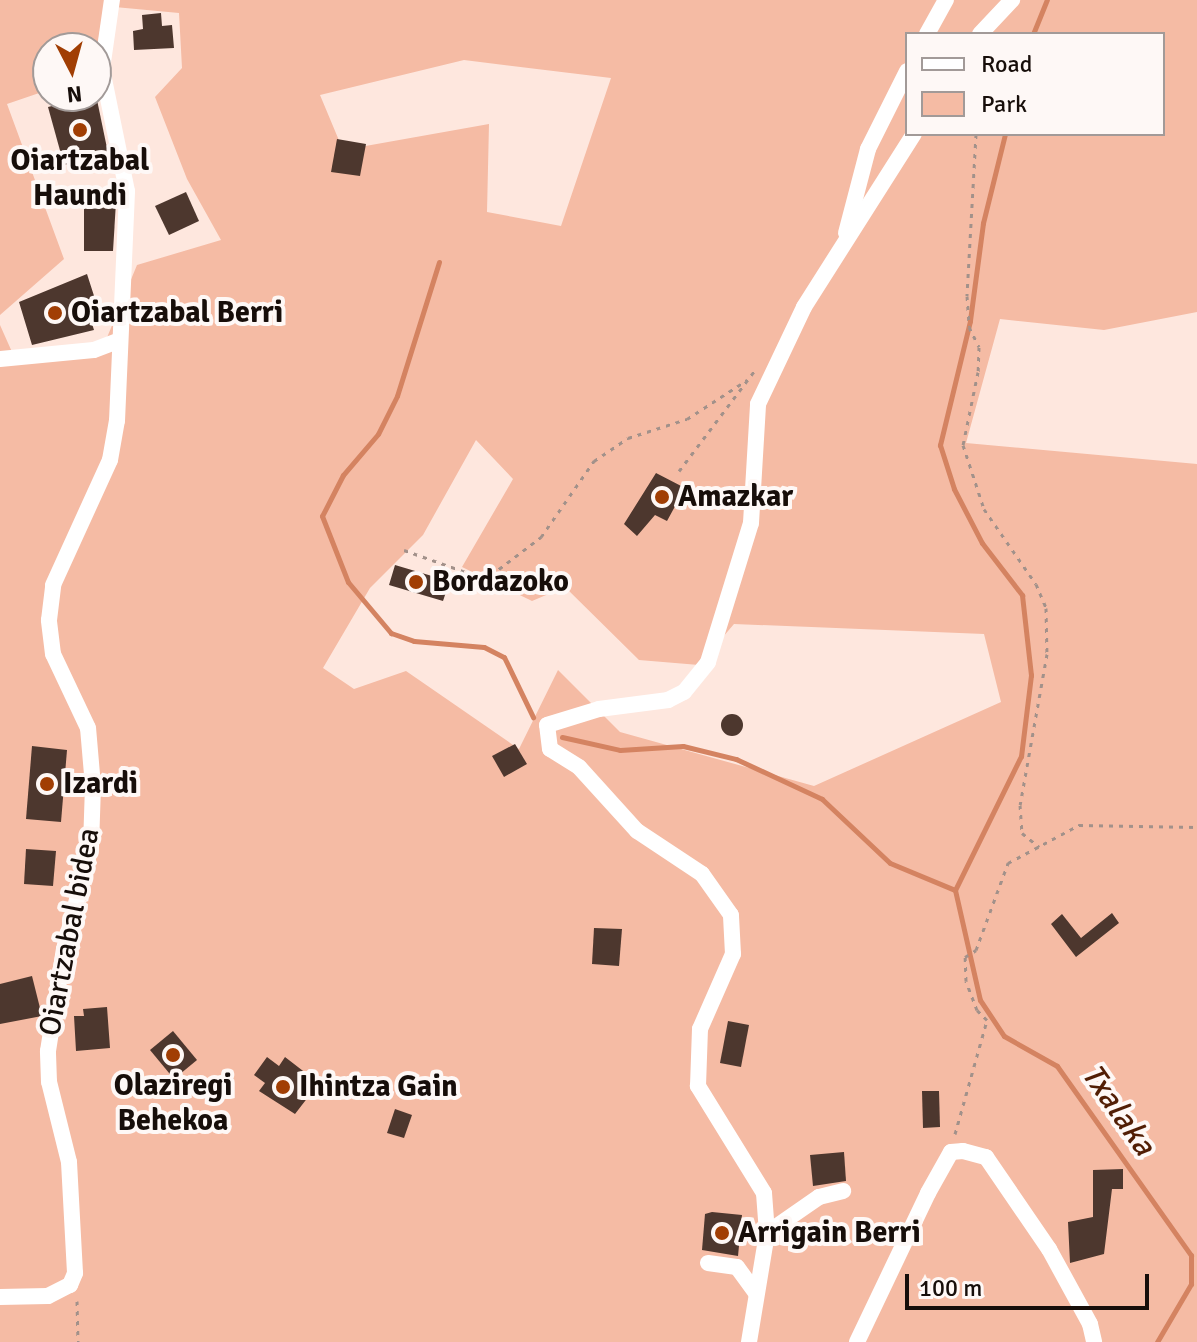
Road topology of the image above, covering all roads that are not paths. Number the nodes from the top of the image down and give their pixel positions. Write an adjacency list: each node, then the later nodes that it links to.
1 (112, 0): 9 (street, Oiartzabal bidea)
2 (946, 0): 4 (street)
3 (1012, 0): 5 (street)
4 (928, 32)
5 (982, 32)
6 (905, 75): 8 (street)
7 (913, 136): 8 (street)
8 (842, 248): 12 (street)
9 (118, 341): 10 (street); 15 (street, Oiartzabal bidea)
10 (0, 359)
11 (843, 1191): 12 (street)
12 (767, 1233): 14 (street)
13 (708, 1263): 14 (street)
14 (756, 1293): 16 (street)
15 (0, 1297)
16 (749, 1342)
17 (857, 1342): 18 (street)
18 (1094, 1342)

